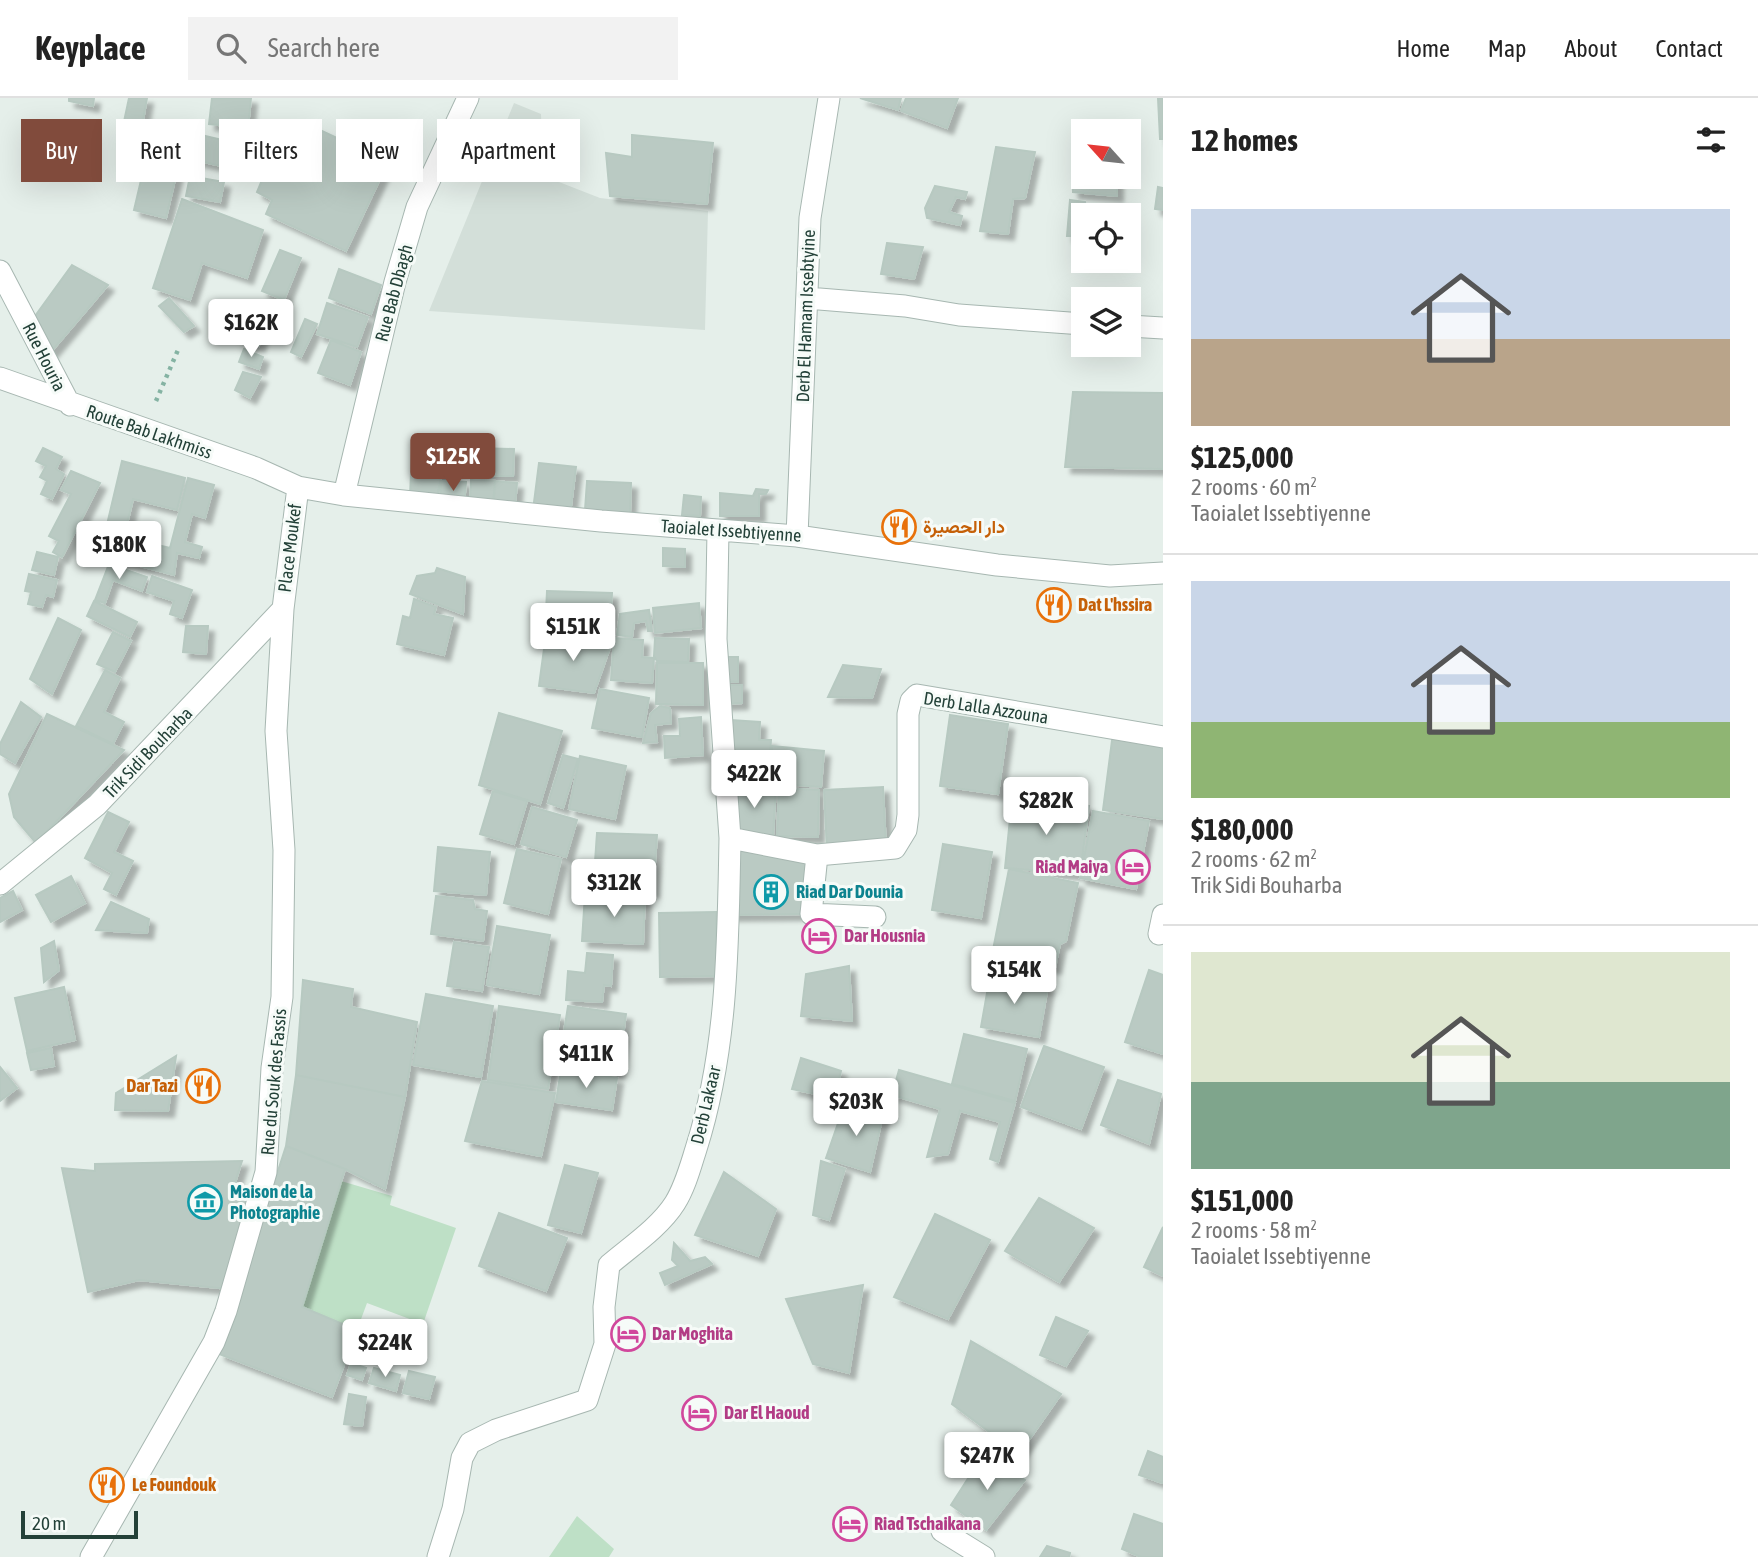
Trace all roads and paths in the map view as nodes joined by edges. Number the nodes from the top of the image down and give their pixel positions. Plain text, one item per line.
1 (468, 98) edge
2 (828, 98) edge
3 (0, 271) edge
4 (807, 299) junction
5 (1071, 323) edge
6 (1141, 327) edge
7 (1163, 328) edge
8 (178, 350) dead end
9 (0, 378) edge
10 (69, 405) junction
11 (143, 430) junction
12 (298, 487) junction
13 (344, 495) junction
14 (718, 531) junction
15 (797, 536) junction
16 (1163, 573) edge
17 (283, 608) junction
18 (1163, 737) edge
19 (730, 838) junction
20 (817, 855) junction
21 (0, 884) edge
22 (875, 917) dead end
23 (942, 1531) dead end
24 (91, 1557) edge
25 (438, 1557) edge
26 (984, 1557) edge

1 - 13 street, Rue Bab Dbagh
2 - 4 street, Derb El Hamam Issebtyine
3 - 10 street, Rue Houria
4 - 5 street
4 - 15 street, Derb El Hamam Issebtyine
6 - 7 street
8 - 11 path
9 - 10 street, Route Bab Lakhmiss
10 - 11 street, Route Bab Lakhmiss
11 - 12 street, Route Bab Lakhmiss
12 - 13 street, Taoialet Issebtiyenne
12 - 17 street, Place Moukef
13 - 14 street, Taoialet Issebtiyenne
14 - 15 street, Taoialet Issebtiyenne
14 - 19 street, Derb Lakaar
15 - 16 street, Taoialet Issebtiyenne
17 - 21 street, Trik Sidi Bouharba
17 - 24 street, Rue du Souk des Fassis
18 - 20 street, Derb Lalla Azzouna
19 - 20 street, Derb Lalla Azzouna
19 - 25 street, Derb Lakaar
20 - 22 street
23 - 26 street

